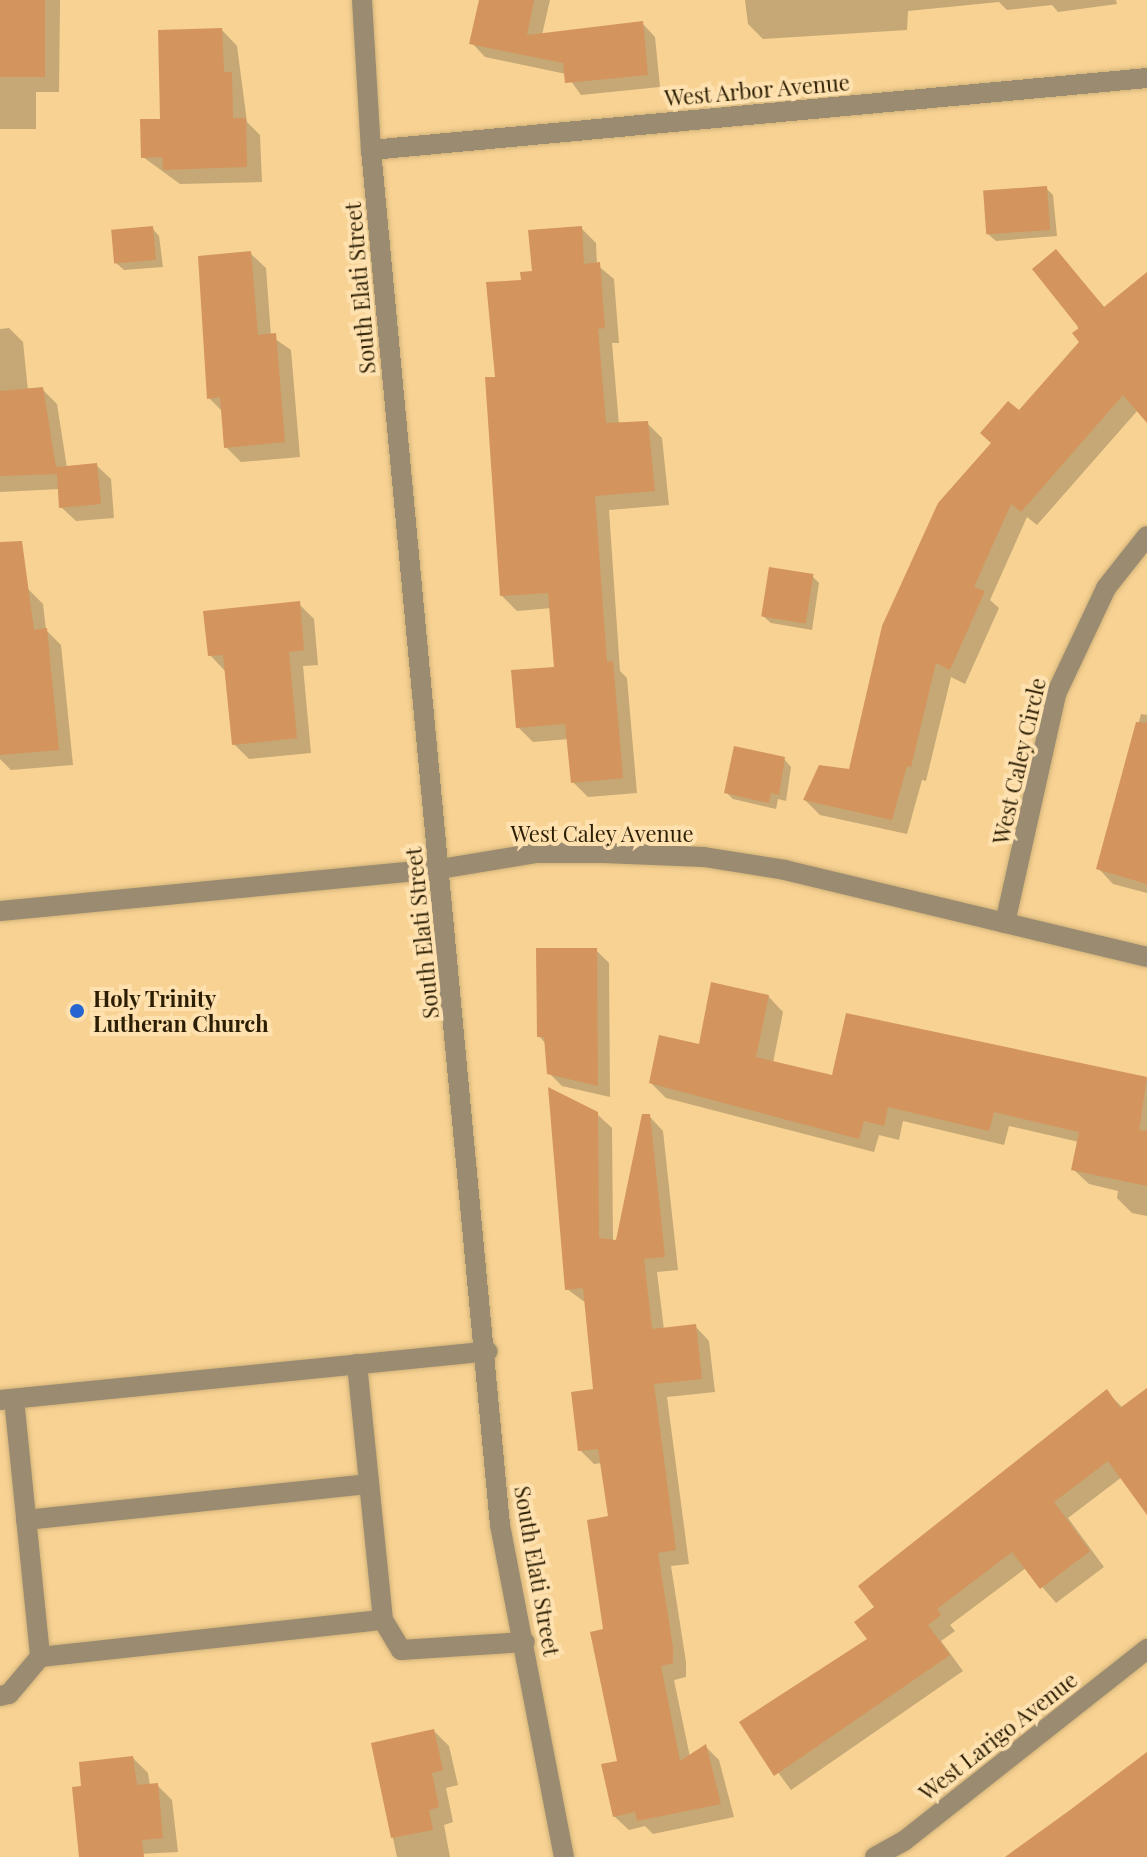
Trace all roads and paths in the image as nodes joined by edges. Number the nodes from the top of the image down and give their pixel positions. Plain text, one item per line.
1 (362, 0) edge
2 (1147, 78) edge
3 (371, 150) junction
4 (1147, 536) edge
5 (440, 869) junction
6 (0, 911) edge
7 (1005, 923) junction
8 (1147, 957) edge
9 (488, 1351) junction
10 (357, 1364) junction
11 (7, 1400) edge
12 (369, 1484) junction
13 (26, 1520) junction
14 (383, 1620) junction
15 (525, 1642) junction
16 (1147, 1649) edge
17 (40, 1657) junction
18 (0, 1696) edge
19 (564, 1857) edge
20 (875, 1857) edge

1 - 3 street, South Elati Street
2 - 3 street, West Arbor Avenue
3 - 5 street, South Elati Street
4 - 7 street, West Caley Circle
5 - 6 street, West Caley Avenue
5 - 7 street, West Caley Avenue
5 - 9 street, South Elati Street
7 - 8 street, West Caley Avenue
9 - 10 street
9 - 15 street, South Elati Street
10 - 11 street
10 - 12 street
11 - 13 street
12 - 13 street
12 - 14 street
13 - 17 street
14 - 15 street
14 - 17 street
15 - 19 street, South Elati Street
16 - 20 street, West Larigo Avenue
17 - 18 street

